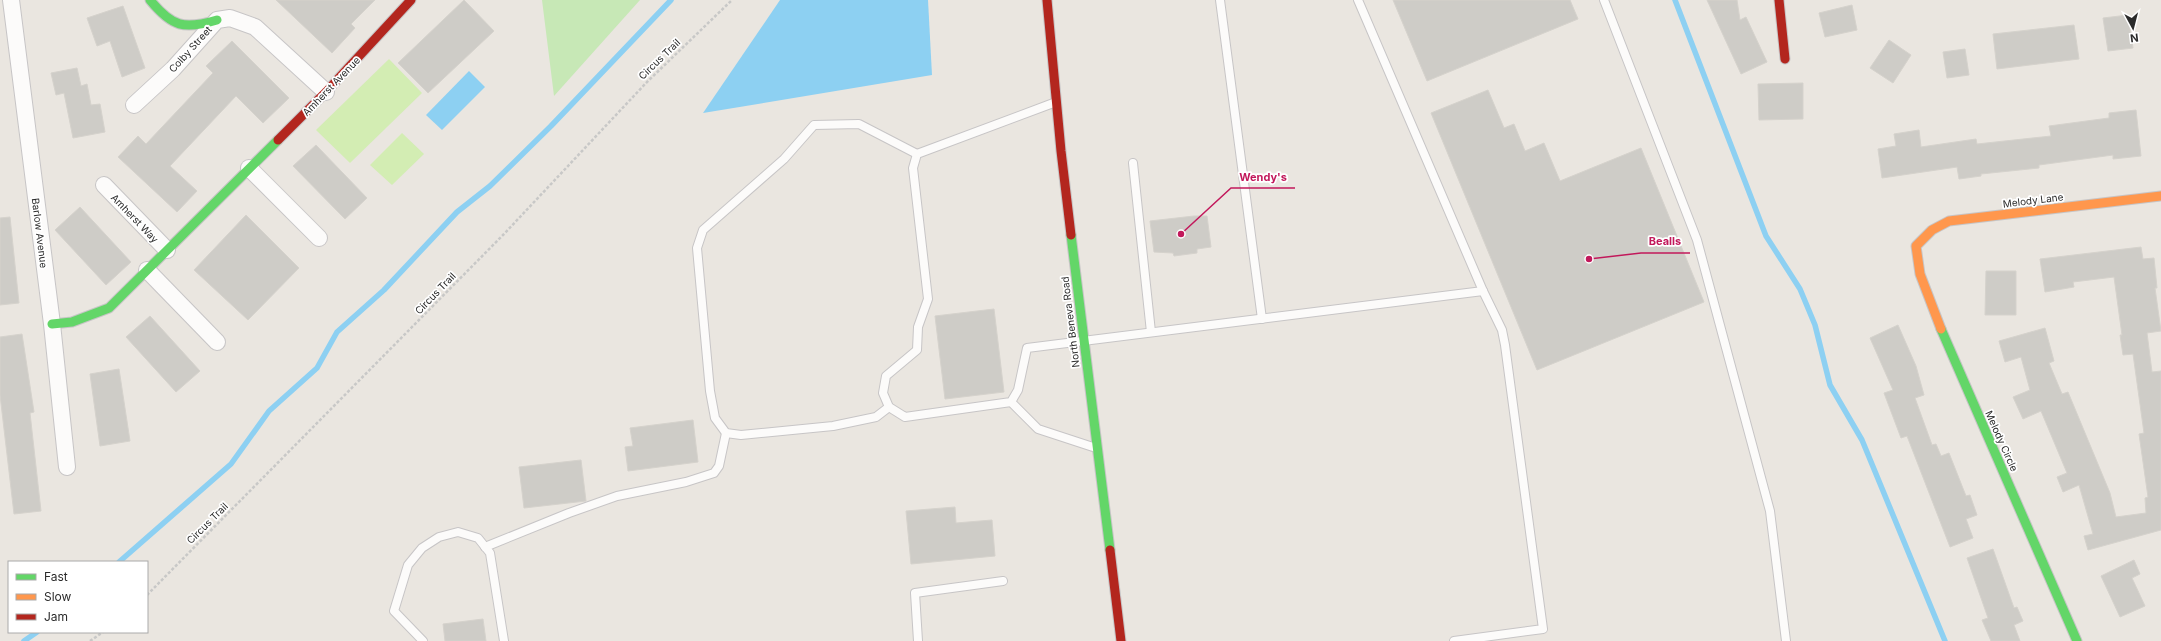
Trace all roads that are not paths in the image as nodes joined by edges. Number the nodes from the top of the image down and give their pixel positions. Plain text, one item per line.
1 (11, 0) edge
2 (150, 0) edge
3 (410, 0) edge
4 (1047, 0) edge
5 (1220, 0) edge
6 (1358, 0) edge
7 (1604, 0) edge
8 (1779, 0) edge
9 (217, 20) junction
10 (1785, 59) dead end
11 (326, 92) junction
12 (1057, 101) junction
13 (134, 105) dead end
14 (917, 154) junction
15 (1133, 163) dead end
16 (249, 168) junction
17 (104, 185) dead end
18 (2161, 196) edge
19 (319, 238) dead end
20 (1916, 246) joint
21 (167, 250) junction
22 (147, 270) junction
23 (1483, 291) junction
24 (1262, 319) junction
25 (52, 324) junction
26 (1150, 332) junction
27 (1083, 340) junction
28 (217, 342) dead end
29 (1011, 402) junction
30 (889, 408) junction
31 (726, 433) junction
32 (1097, 449) junction
33 (67, 467) dead end
34 (486, 547) junction
35 (1003, 582) dead end
36 (423, 641) edge
37 (504, 641) edge
38 (918, 641) edge
39 (1121, 641) edge
40 (1454, 641) edge
41 (1786, 641) edge
42 (2077, 641) edge

1 - 25 street, Barlow Avenue
2 - 9 street
3 - 11 street, Amherst Avenue
4 - 12 street, North Beneva Road
5 - 24 lane
6 - 23 lane
7 - 41 lane
8 - 10 street
9 - 11 street, Colby Street
9 - 13 street, Colby Street
11 - 16 street, Amherst Avenue
12 - 14 lane
12 - 27 street, North Beneva Road
14 - 30 lane
14 - 31 lane
15 - 26 lane
16 - 19 street
16 - 21 street, Amherst Avenue
17 - 21 street, Amherst Way
18 - 20 street, Melody Lane
20 - 42 street, Melody Circle
21 - 22 street, Amherst Avenue
22 - 25 street, Amherst Avenue
22 - 28 street
23 - 24 lane
23 - 40 lane
24 - 26 lane
25 - 33 street, Barlow Avenue
26 - 27 lane
27 - 29 lane
27 - 32 street, North Beneva Road
29 - 30 lane
29 - 32 lane
30 - 31 lane
31 - 34 lane
32 - 39 street, North Beneva Road
34 - 36 lane
34 - 37 lane
35 - 38 lane

